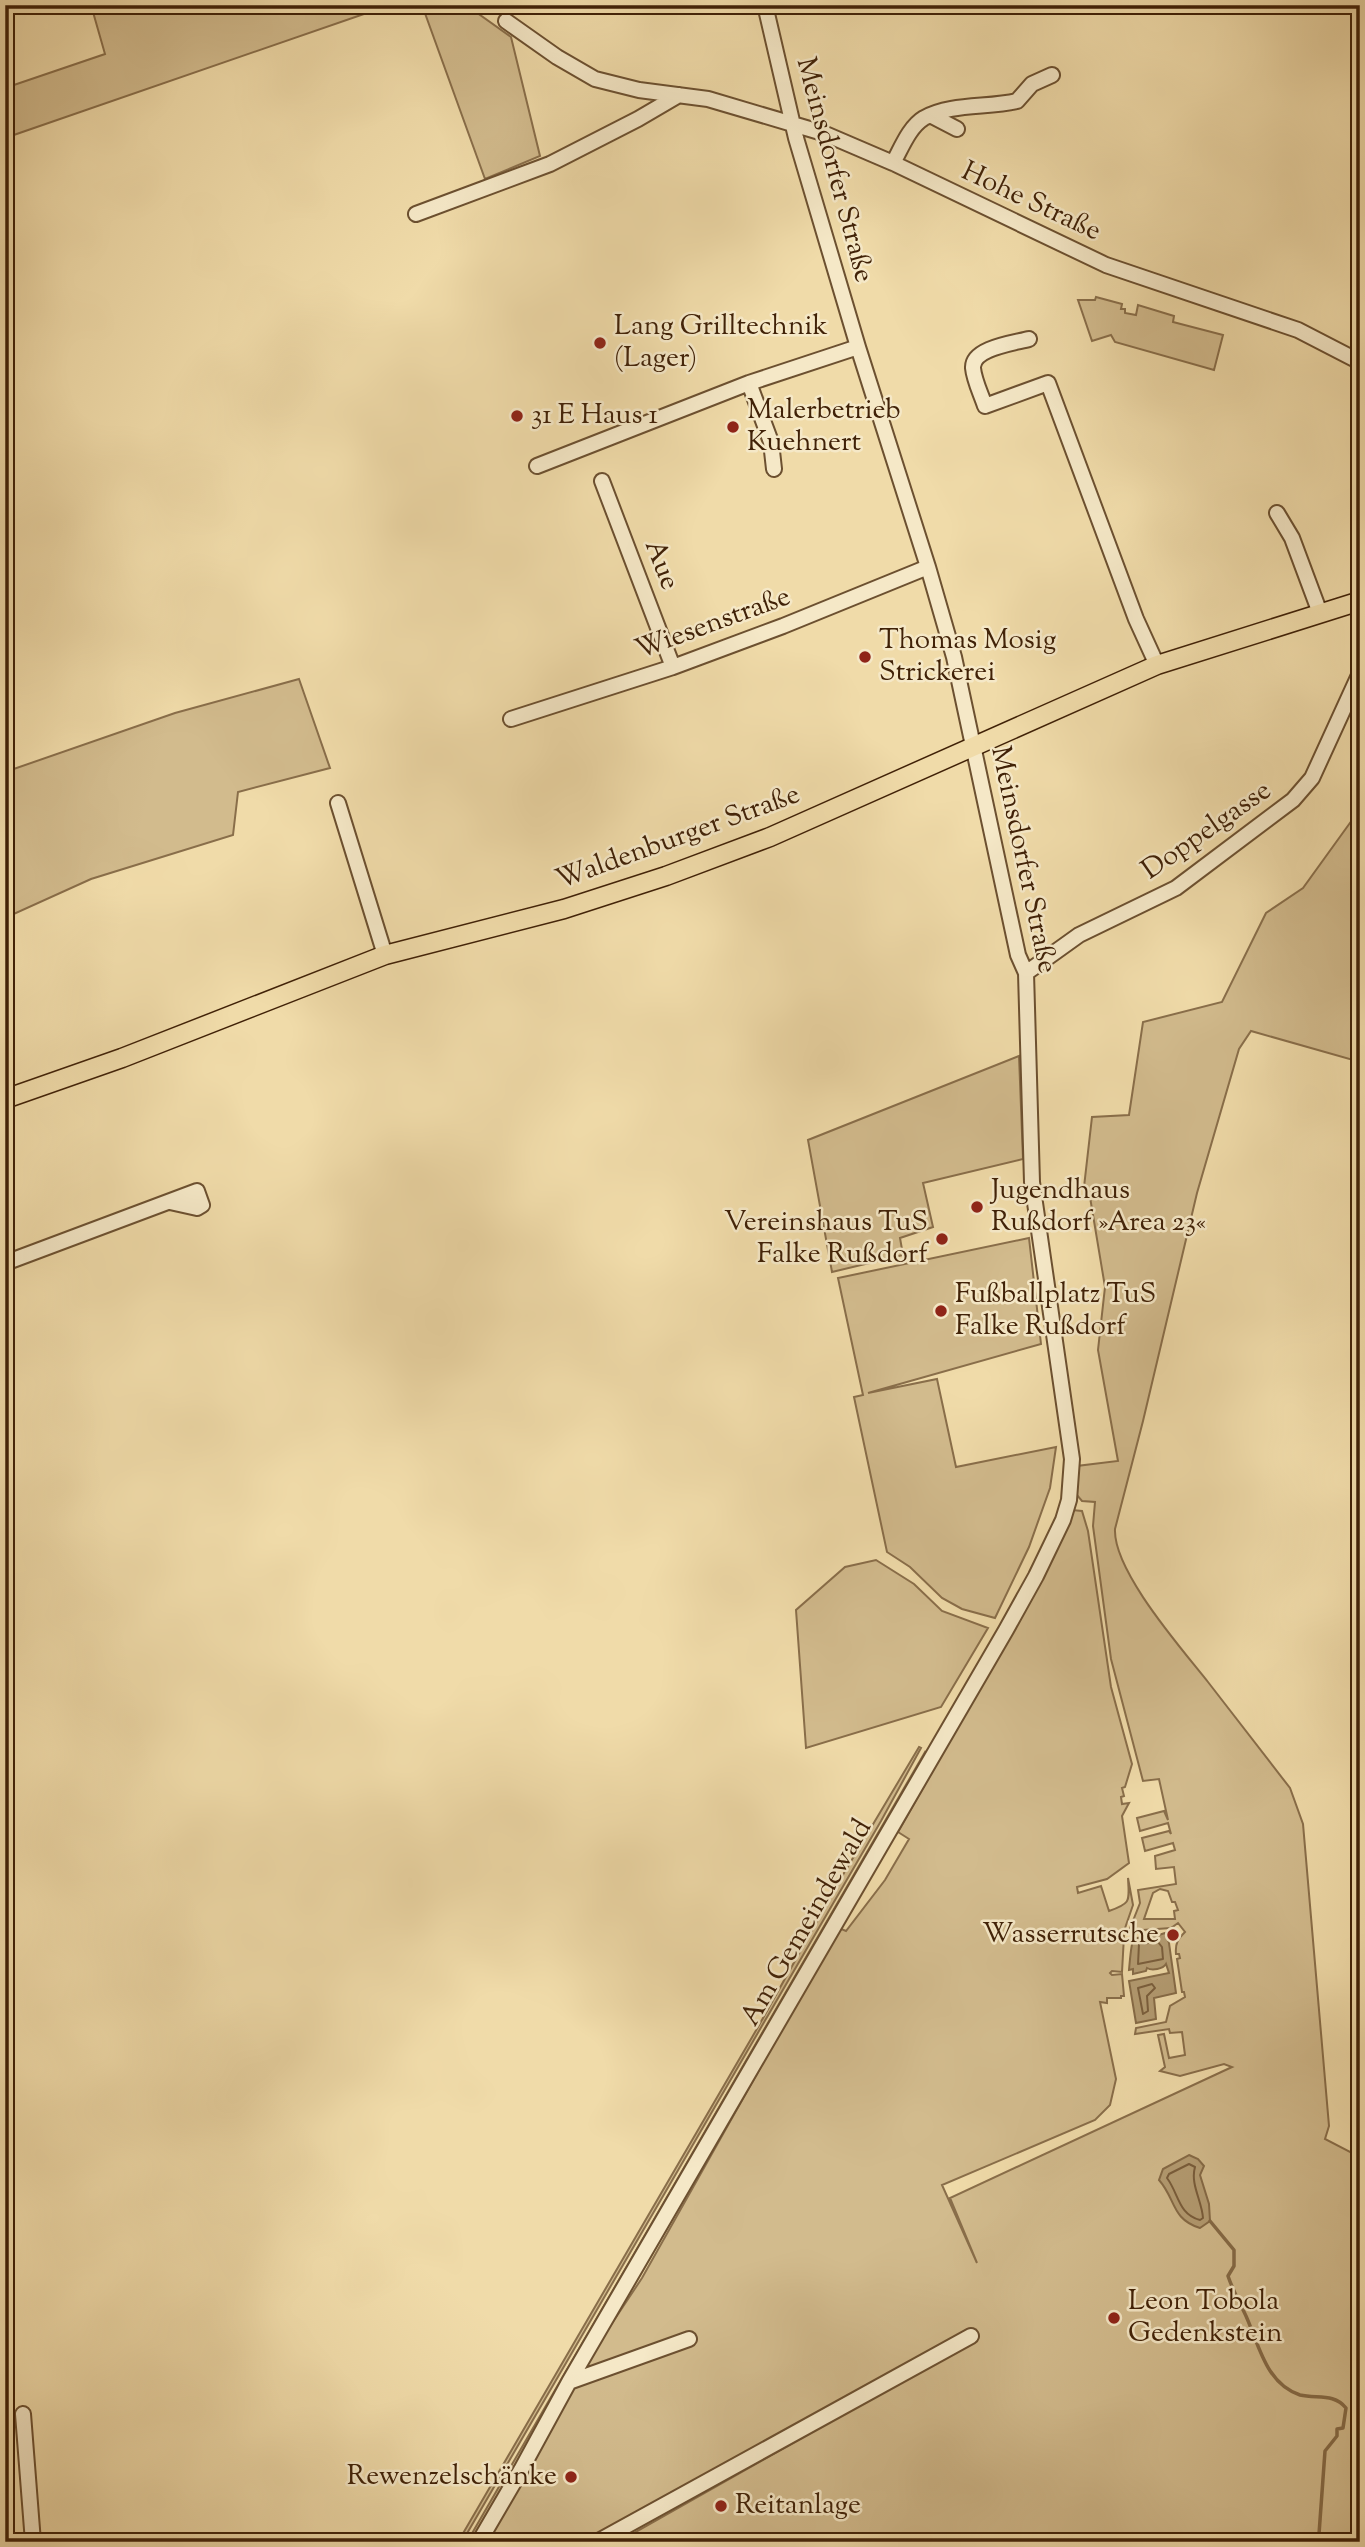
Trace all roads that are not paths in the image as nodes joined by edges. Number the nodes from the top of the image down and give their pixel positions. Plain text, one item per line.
1 (765, 5) edge
2 (506, 21) dead end
3 (1052, 75) dead end
4 (679, 95) junction
5 (932, 116) junction
6 (794, 124) junction
7 (957, 129) dead end
8 (892, 163) junction
9 (416, 214) dead end
10 (1029, 339) dead end
11 (858, 347) junction
12 (1360, 362) edge
13 (749, 383) junction
14 (537, 466) dead end
15 (774, 469) dead end
16 (603, 481) dead end
17 (1277, 513) dead end
18 (928, 567) junction
19 (1360, 601) edge
20 (1320, 613) junction
21 (1157, 665) junction
22 (673, 667) junction
23 (1360, 673) edge
24 (511, 719) dead end
25 (973, 748) junction
26 (338, 803) dead end
27 (384, 955) junction
28 (1026, 973) junction
29 (5, 1099) edge
30 (170, 1202) dead end
31 (5, 1263) edge
32 (1071, 1482) joint
33 (971, 2336) dead end
34 (689, 2339) dead end
35 (569, 2382) junction
36 (23, 2414) dead end
37 (33, 2542) edge
38 (479, 2542) edge
39 (597, 2542) edge

1 - 6 street, Meinsdorfer Straße
2 - 4 street, Hohe Straße
3 - 5 street
4 - 6 street, Hohe Straße
4 - 9 street
5 - 7 street
5 - 8 street
6 - 8 street, Hohe Straße
6 - 11 street, Meinsdorfer Straße
8 - 12 street, Hohe Straße
10 - 21 street
11 - 13 street
11 - 18 street, Meinsdorfer Straße
13 - 14 street
13 - 15 street
16 - 22 street, Aue
17 - 20 street
18 - 22 street, Wiesenstraße
18 - 25 street, Meinsdorfer Straße
19 - 20 main road, Waldenburger Straße
20 - 21 main road, Waldenburger Straße
21 - 25 main road, Waldenburger Straße
22 - 24 street, Wiesenstraße
23 - 28 street, Doppelgasse
25 - 27 main road, Waldenburger Straße
25 - 28 street, Meinsdorfer Straße
26 - 27 street
27 - 29 main road, Waldenburger Straße
28 - 32 street, Meinsdorfer Straße
30 - 31 street
32 - 35 street, Am Gemeindewald
33 - 39 street
34 - 35 street
35 - 38 street, Am Gemeindewald
36 - 37 street

